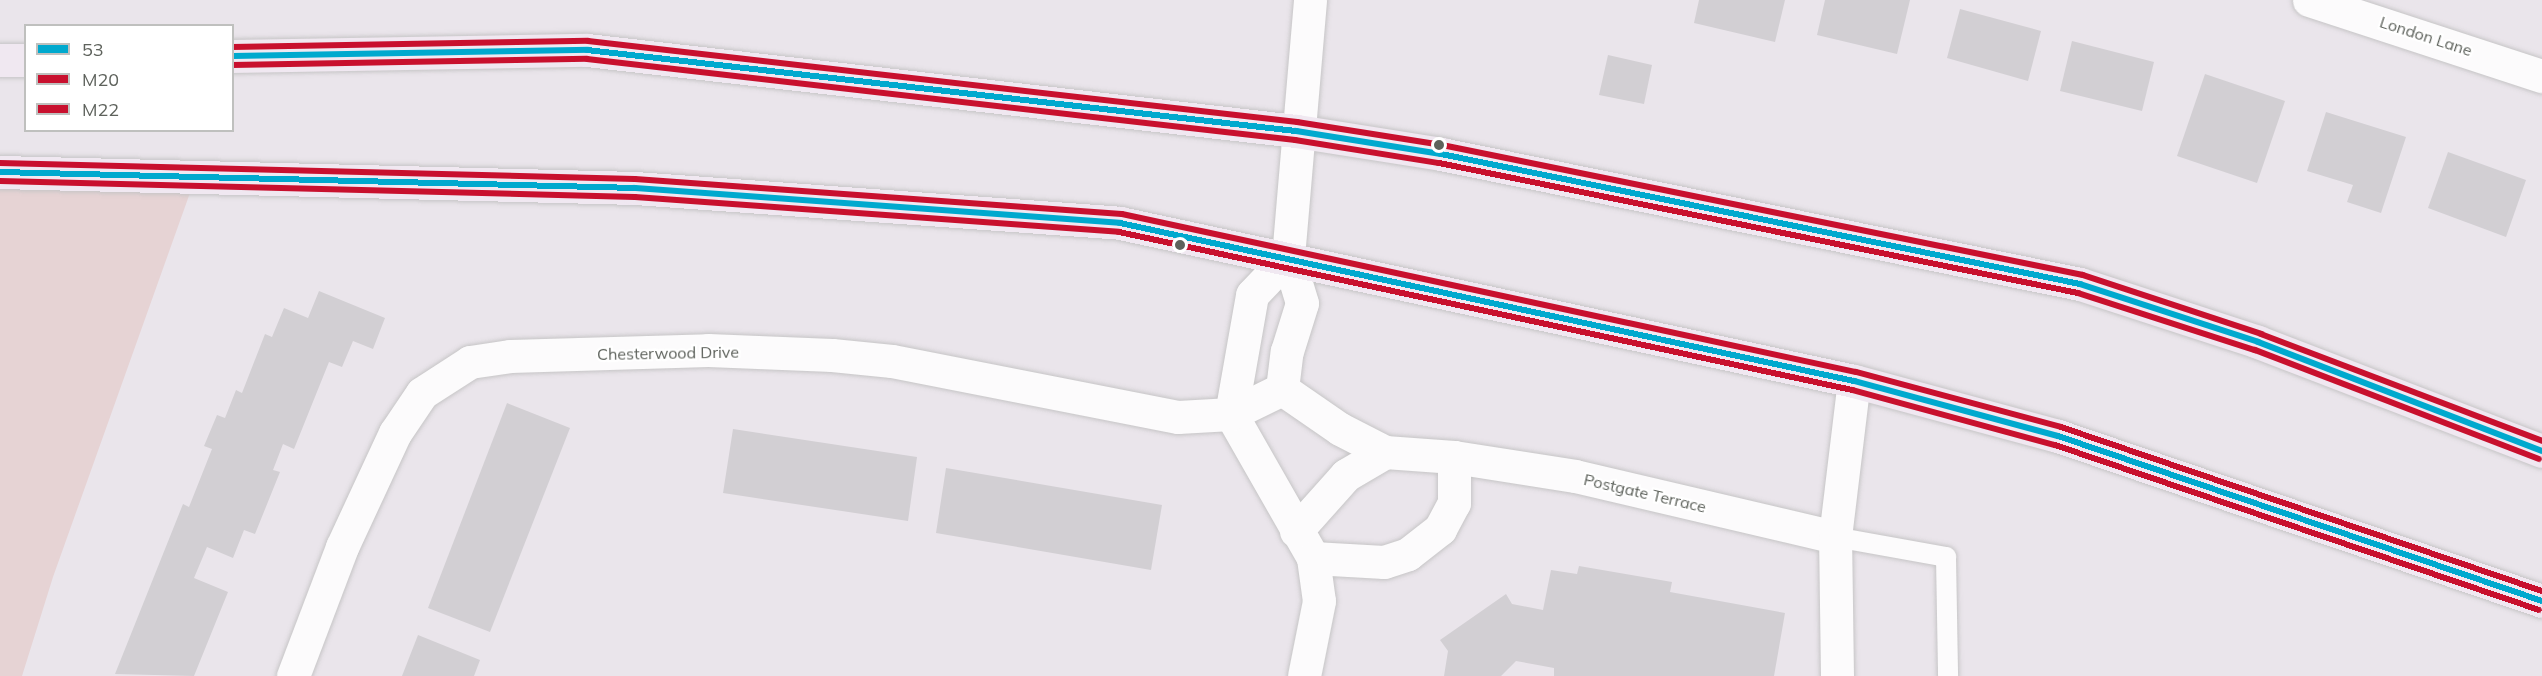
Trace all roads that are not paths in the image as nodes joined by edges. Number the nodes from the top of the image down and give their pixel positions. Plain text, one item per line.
1 (1310, 0) edge
2 (2309, 0) edge
3 (234, 56) edge
4 (0, 60) edge
5 (24, 60) edge
6 (2542, 75) edge
7 (1296, 131) junction
8 (0, 172) edge
9 (1288, 257) junction
10 (1854, 381) junction
11 (1282, 389) junction
12 (1230, 414) junction
13 (1385, 452) junction
14 (2542, 452) edge
15 (1454, 457) junction
16 (1835, 537) junction
17 (1304, 544) junction
18 (2542, 601) edge
19 (293, 676) edge
20 (1304, 676) edge
21 (1838, 676) edge
22 (1948, 676) edge

1 - 7 street
2 - 6 street, London Lane
3 - 7 main road
4 - 5 main road
7 - 9 street
7 - 14 main road
8 - 9 main road
9 - 10 main road
9 - 11 street
9 - 12 street
10 - 16 street
10 - 18 main road
11 - 12 street
11 - 13 street, Postgate Terrace
12 - 17 street
12 - 19 street, Chesterwood Drive
13 - 15 street, Postgate Terrace
13 - 17 street
15 - 16 street, Postgate Terrace
15 - 17 street
16 - 21 street
16 - 22 lane
17 - 20 street

